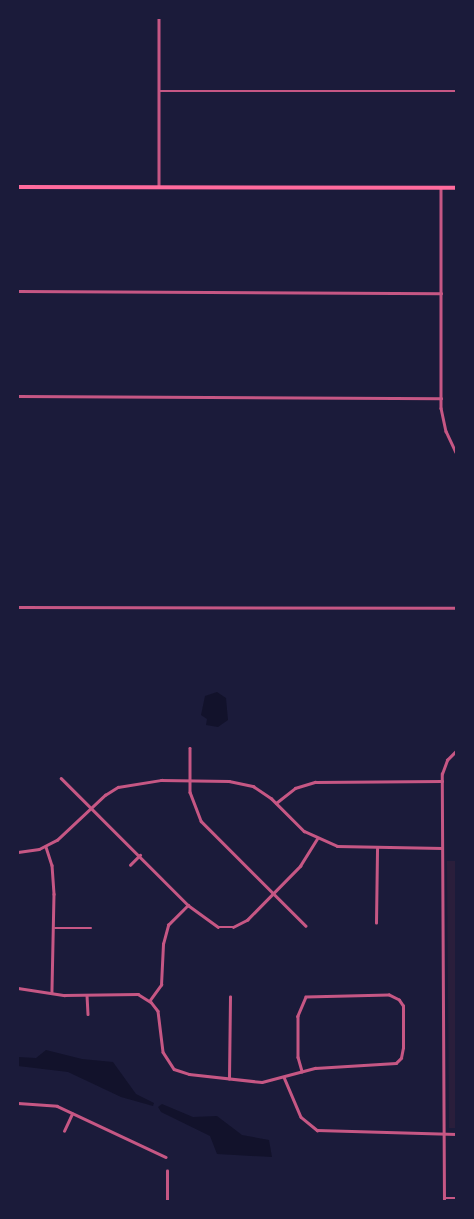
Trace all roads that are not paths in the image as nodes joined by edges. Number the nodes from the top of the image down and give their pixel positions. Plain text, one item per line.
1 (159, 18) edge
2 (159, 91) junction
3 (456, 91) edge
4 (18, 187) edge
5 (159, 187) junction
6 (441, 188) junction
7 (456, 188) edge
8 (18, 291) edge
9 (441, 293) junction
10 (18, 396) edge
11 (441, 398) junction
12 (456, 452) edge
13 (18, 606) edge
14 (456, 608) edge
15 (190, 748) dead end
16 (456, 751) edge
17 (61, 778) dead end
18 (190, 781) junction
19 (442, 782) junction
20 (276, 803) junction
21 (92, 807) junction
22 (317, 839) junction
23 (46, 847) junction
24 (376, 848) junction
25 (442, 848) junction
26 (18, 852) edge
27 (140, 855) junction
28 (130, 865) dead end
29 (273, 894) junction
30 (188, 905) junction
31 (376, 923) dead end
32 (306, 926) dead end
33 (55, 928) junction
34 (91, 928) dead end
35 (18, 988) edge
36 (52, 993) junction
37 (87, 995) junction
38 (230, 997) dead end
39 (150, 1001) junction
40 (88, 1014) dead end
41 (302, 1071) junction
42 (284, 1076) junction
43 (229, 1079) junction
44 (18, 1103) edge
45 (72, 1114) junction
46 (64, 1131) dead end
47 (443, 1134) junction
48 (456, 1134) edge
49 (166, 1158) dead end
50 (167, 1170) dead end
51 (456, 1198) edge
52 (444, 1200) edge
53 (167, 1202) edge

1 - 2 street
2 - 3 street
2 - 5 street
4 - 5 main road
5 - 6 main road
6 - 7 main road
6 - 9 street
8 - 9 street
9 - 11 street
10 - 11 street
11 - 12 street
13 - 14 street
15 - 18 street
16 - 19 street
17 - 21 street
18 - 20 street
18 - 21 street
18 - 29 street
19 - 20 street
19 - 25 street
20 - 22 street
21 - 23 street
21 - 27 street
22 - 24 street
22 - 29 street
23 - 26 street
23 - 33 street
24 - 25 street
24 - 31 street
25 - 47 street
27 - 28 street
27 - 30 street
29 - 30 street
29 - 32 street
30 - 39 street
33 - 34 street
33 - 36 street
35 - 36 street
36 - 37 street
37 - 39 street
37 - 40 street
38 - 43 street
39 - 43 street
41 - 41 street
41 - 42 street
42 - 43 street
42 - 47 street
44 - 45 street
45 - 46 street
45 - 49 street
47 - 48 street
47 - 52 street
50 - 53 street
51 - 52 street

